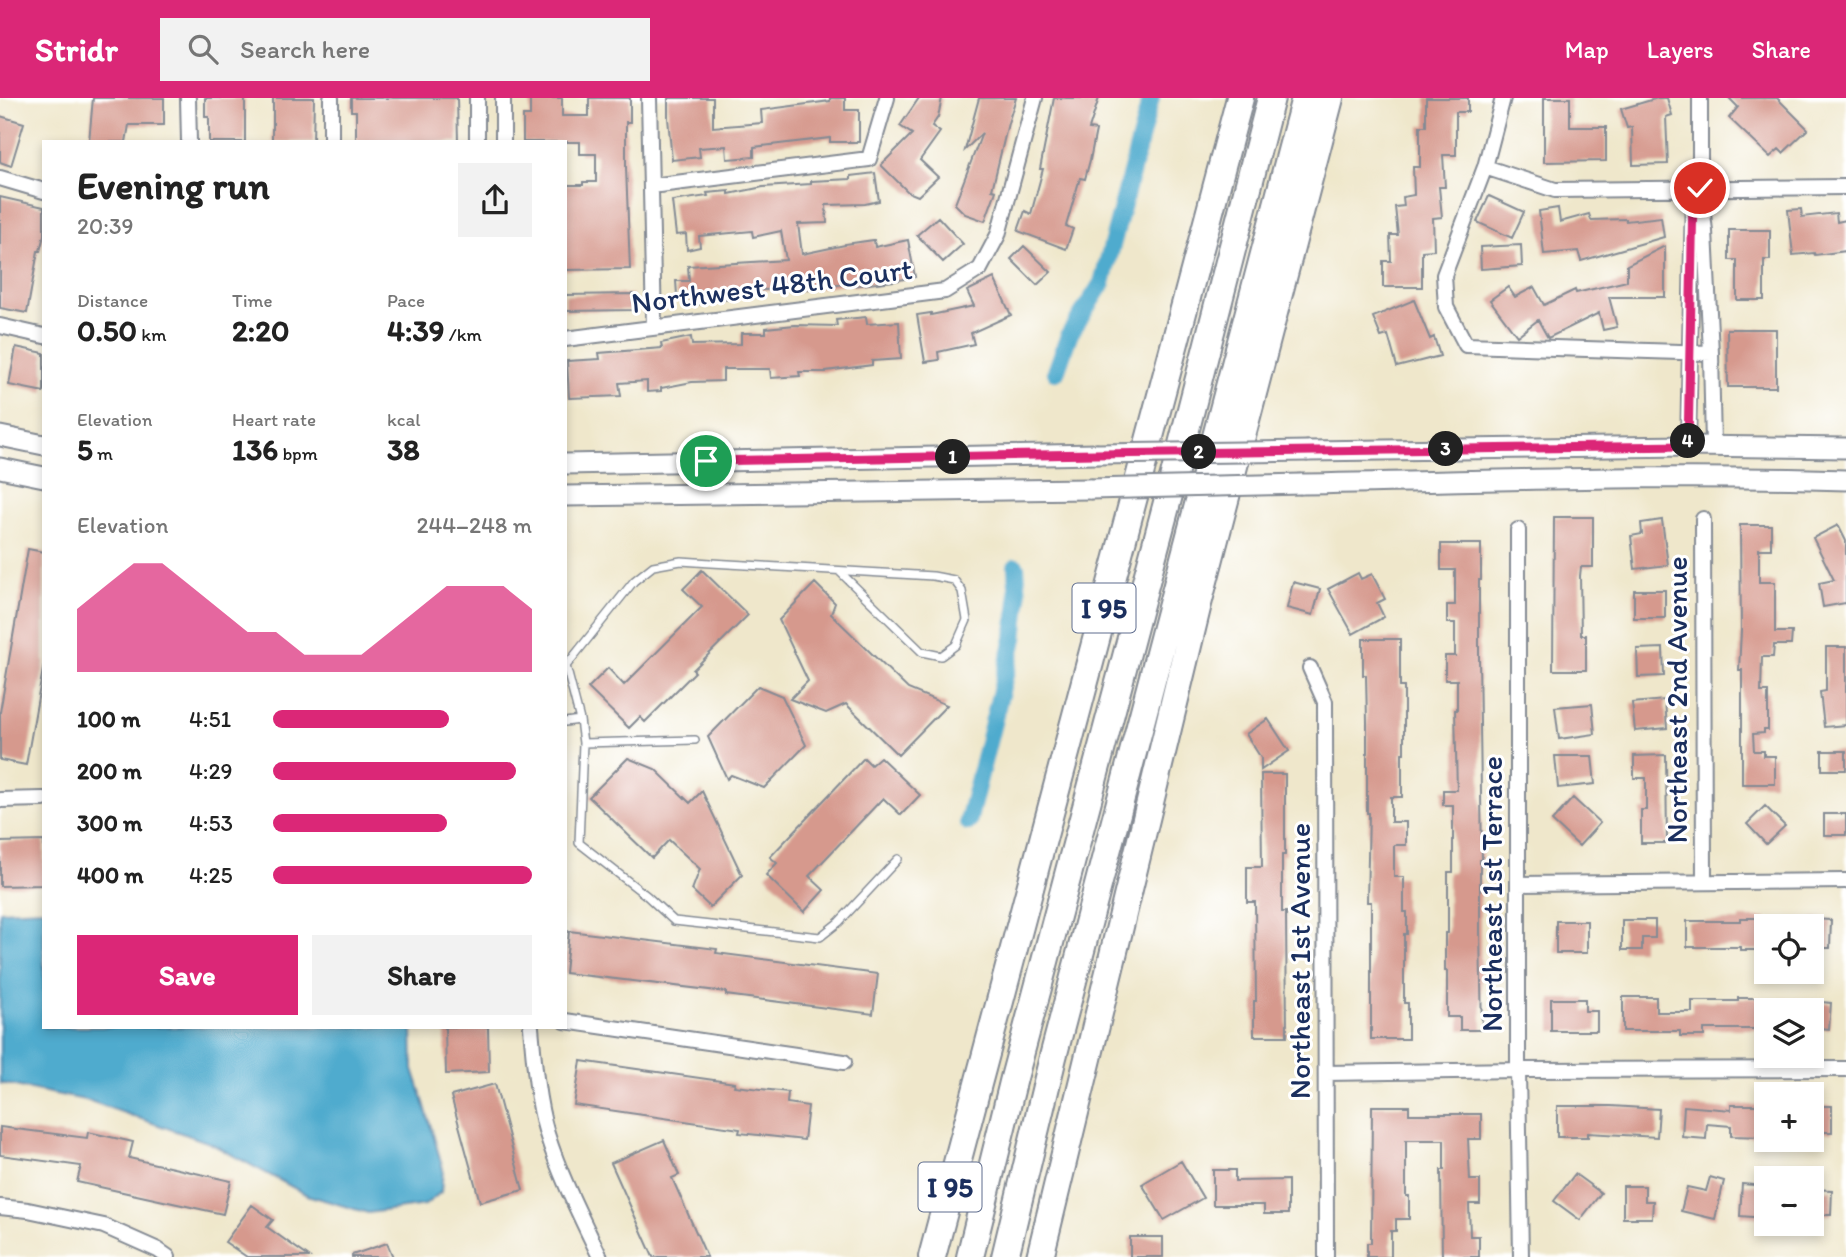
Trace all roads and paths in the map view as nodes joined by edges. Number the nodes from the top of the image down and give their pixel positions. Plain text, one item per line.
1 (188, 98) edge
2 (331, 98) edge
3 (477, 98) edge
4 (503, 98) edge
5 (649, 98) edge
6 (887, 98) edge
7 (1035, 98) edge
8 (1240, 98) edge
9 (1271, 98) edge
10 (1305, 98) edge
11 (1330, 98) edge
12 (1503, 98) edge
13 (1700, 98) edge
14 (188, 140) edge
15 (331, 140) edge
16 (477, 140) edge
17 (503, 140) edge
18 (1485, 167) junction
19 (0, 178) edge
20 (651, 186) junction
21 (1846, 187) edge
22 (1700, 188) junction
23 (42, 190) edge
24 (0, 326) edge
25 (654, 327) junction
26 (42, 336) edge
27 (567, 339) edge
28 (1690, 352) junction
29 (1711, 353) junction
30 (0, 436) edge
31 (42, 445) edge
32 (1688, 446) junction
33 (1713, 446) junction
34 (1846, 448) edge
35 (567, 464) edge
36 (0, 468) edge
37 (42, 477) edge
38 (1846, 480) edge
39 (567, 496) edge
40 (1703, 519) dead end
41 (1518, 530) dead end
42 (839, 571) junction
43 (567, 665) edge
44 (1310, 668) dead end
45 (567, 670) edge
46 (575, 700) junction
47 (567, 702) edge
48 (580, 720) junction
49 (567, 722) edge
50 (695, 740) dead end
51 (583, 743) junction
52 (42, 799) edge
53 (0, 800) edge
54 (898, 859) dead end
55 (1846, 881) edge
56 (1704, 882) junction
57 (1518, 884) junction
58 (567, 1021) edge
59 (531, 1029) edge
60 (844, 1062) dead end
61 (1846, 1069) edge
62 (1518, 1070) junction
63 (1326, 1073) junction
64 (968, 1117) junction
65 (0, 1207) edge
66 (168, 1257) edge
67 (600, 1257) edge
68 (932, 1257) edge
69 (953, 1257) edge
70 (970, 1257) edge
71 (1005, 1257) edge
72 (1040, 1257) edge
73 (1326, 1257) edge
74 (1521, 1257) edge

1 - 14 street
2 - 15 street
3 - 16 street
4 - 17 street
5 - 20 street
6 - 20 street
7 - 25 street, Northwest 48th Court
8 - 64 highway, I 95
9 - 70 highway
10 - 71 highway
11 - 72 highway
12 - 18 street
13 - 22 street
18 - 22 street
18 - 28 street
19 - 23 street
20 - 25 street
21 - 22 street
22 - 28 street
22 - 29 street
24 - 26 street
25 - 27 street, Northwest 48th Court
28 - 29 street
28 - 32 street
29 - 33 street
30 - 31 main road
32 - 33 main road
32 - 35 main road, bridge
33 - 34 main road
36 - 37 main road
38 - 39 main road, bridge
40 - 56 street, Northeast 2nd Avenue
41 - 57 street, Northeast 1st Terrace
42 - 42 lane
42 - 43 lane
44 - 63 street, Northeast 1st Avenue
45 - 46 lane
46 - 47 lane
46 - 48 lane
48 - 49 lane
48 - 51 lane
50 - 51 lane
51 - 54 lane
52 - 53 street
55 - 56 street
56 - 57 street
57 - 62 street, Northeast 1st Terrace
58 - 60 street
59 - 67 street
61 - 62 street
62 - 63 street
62 - 74 street, Northeast 1st Terrace
63 - 73 street, Northeast 1st Avenue
64 - 68 highway, I 95
64 - 69 highway
65 - 66 street

